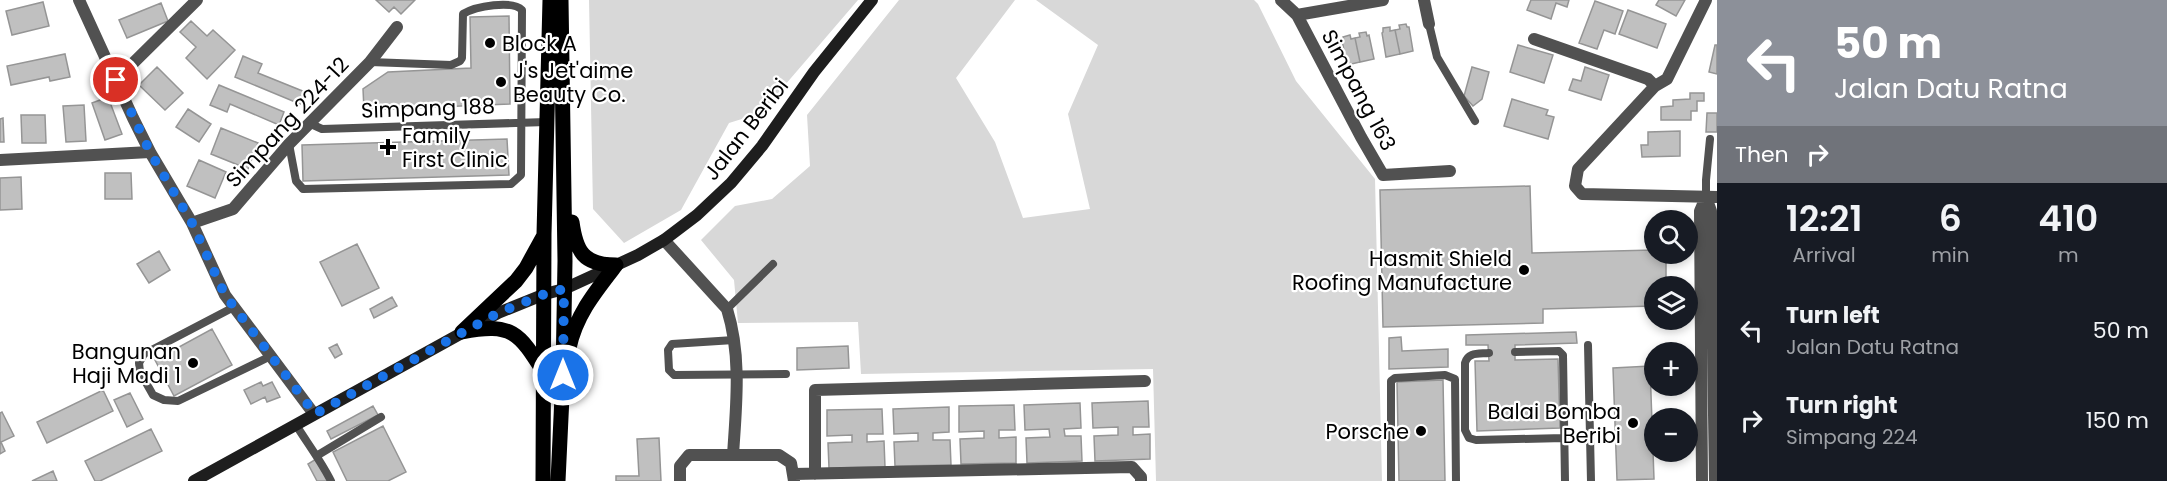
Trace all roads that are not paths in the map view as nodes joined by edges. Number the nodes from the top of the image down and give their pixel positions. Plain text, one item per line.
1 (79, 0) edge
2 (197, 0) edge
3 (550, 0) edge
4 (561, 0) edge
5 (872, 0) edge
6 (1281, 0) edge
7 (1383, 0) edge
8 (1424, 0) edge
9 (1706, 0) edge
10 (1297, 15) junction
11 (1429, 24) joint
12 (397, 27) dead end
13 (1534, 39) dead end
14 (370, 62) junction
15 (116, 80) junction
16 (1655, 86) junction
17 (1476, 121) dead end
18 (546, 122) junction
19 (522, 123) junction
20 (311, 124) junction
21 (1710, 139) dead end
22 (289, 144) junction
23 (150, 152) junction
24 (0, 160) edge
25 (563, 162) junction
26 (1450, 171) dead end
27 (1712, 197) edge
28 (1714, 217) edge
29 (192, 223) junction
30 (544, 234) junction
31 (664, 240) junction
32 (773, 264) dead end
33 (616, 265) junction
34 (564, 289) junction
35 (545, 294) junction
36 (234, 307) junction
37 (1715, 308) edge
38 (727, 309) junction
39 (462, 332) junction
40 (734, 340) junction
41 (1588, 345) dead end
42 (1515, 352) dead end
43 (1489, 353) dead end
44 (271, 356) junction
45 (545, 374) junction
46 (738, 374) junction
47 (786, 374) dead end
48 (563, 375) junction
49 (1145, 381) dead end
50 (315, 414) junction
51 (381, 417) dead end
52 (296, 425) junction
53 (1564, 438) junction
54 (318, 455) junction
55 (732, 455) junction
56 (815, 474) junction
57 (794, 478) edge
58 (194, 481) edge
59 (331, 481) edge
60 (543, 481) edge
61 (558, 481) edge
62 (680, 481) edge
63 (1141, 481) edge
64 (1391, 481) edge
65 (1456, 481) edge
66 (1565, 481) edge
67 (1591, 481) edge
68 (1702, 481) edge
69 (1715, 481) edge

1 - 15 street
2 - 15 street
3 - 18 main road
4 - 25 main road
5 - 31 main road, Jalan Beribi
6 - 10 street, Simpang 163
7 - 10 street
8 - 11 street
9 - 16 street
10 - 26 street, Simpang 163
11 - 17 lane
12 - 14 street, Simpang 224-12
13 - 16 street
14 - 19 lane
14 - 20 street, Simpang 224-12
15 - 23 street
16 - 27 street
18 - 19 lane, Simpang 188
18 - 30 main road
19 - 20 lane, Simpang 188
19 - 22 lane
20 - 22 street, Simpang 224-12
21 - 27 lane
22 - 29 street, Simpang 224-12
23 - 24 street
23 - 29 street
25 - 33 main road
25 - 34 main road
27 - 28 street
27 - 68 street
28 - 37 street
29 - 36 street
30 - 35 main road
30 - 39 main road
31 - 33 main road, Jalan Beribi
31 - 38 street
32 - 38 lane
33 - 34 main road, Jalan Beribi
33 - 48 main road
34 - 35 main road, Jalan Beribi
34 - 48 main road
35 - 39 main road, Jalan Beribi
35 - 45 main road
36 - 44 street
36 - 44 lane
37 - 69 street
38 - 40 street
39 - 45 main road
39 - 50 main road, Jalan Beribi
40 - 46 street
40 - 46 lane
41 - 67 lane
42 - 53 lane
43 - 53 lane
44 - 50 street
45 - 60 main road
46 - 47 lane
46 - 55 street
48 - 61 main road
49 - 56 street
50 - 52 main road, Jalan Beribi
51 - 54 lane
52 - 54 lane
52 - 58 main road, Jalan Beribi
53 - 66 lane
54 - 59 lane
55 - 57 street
55 - 62 street
56 - 57 street
56 - 63 street
64 - 65 lane

